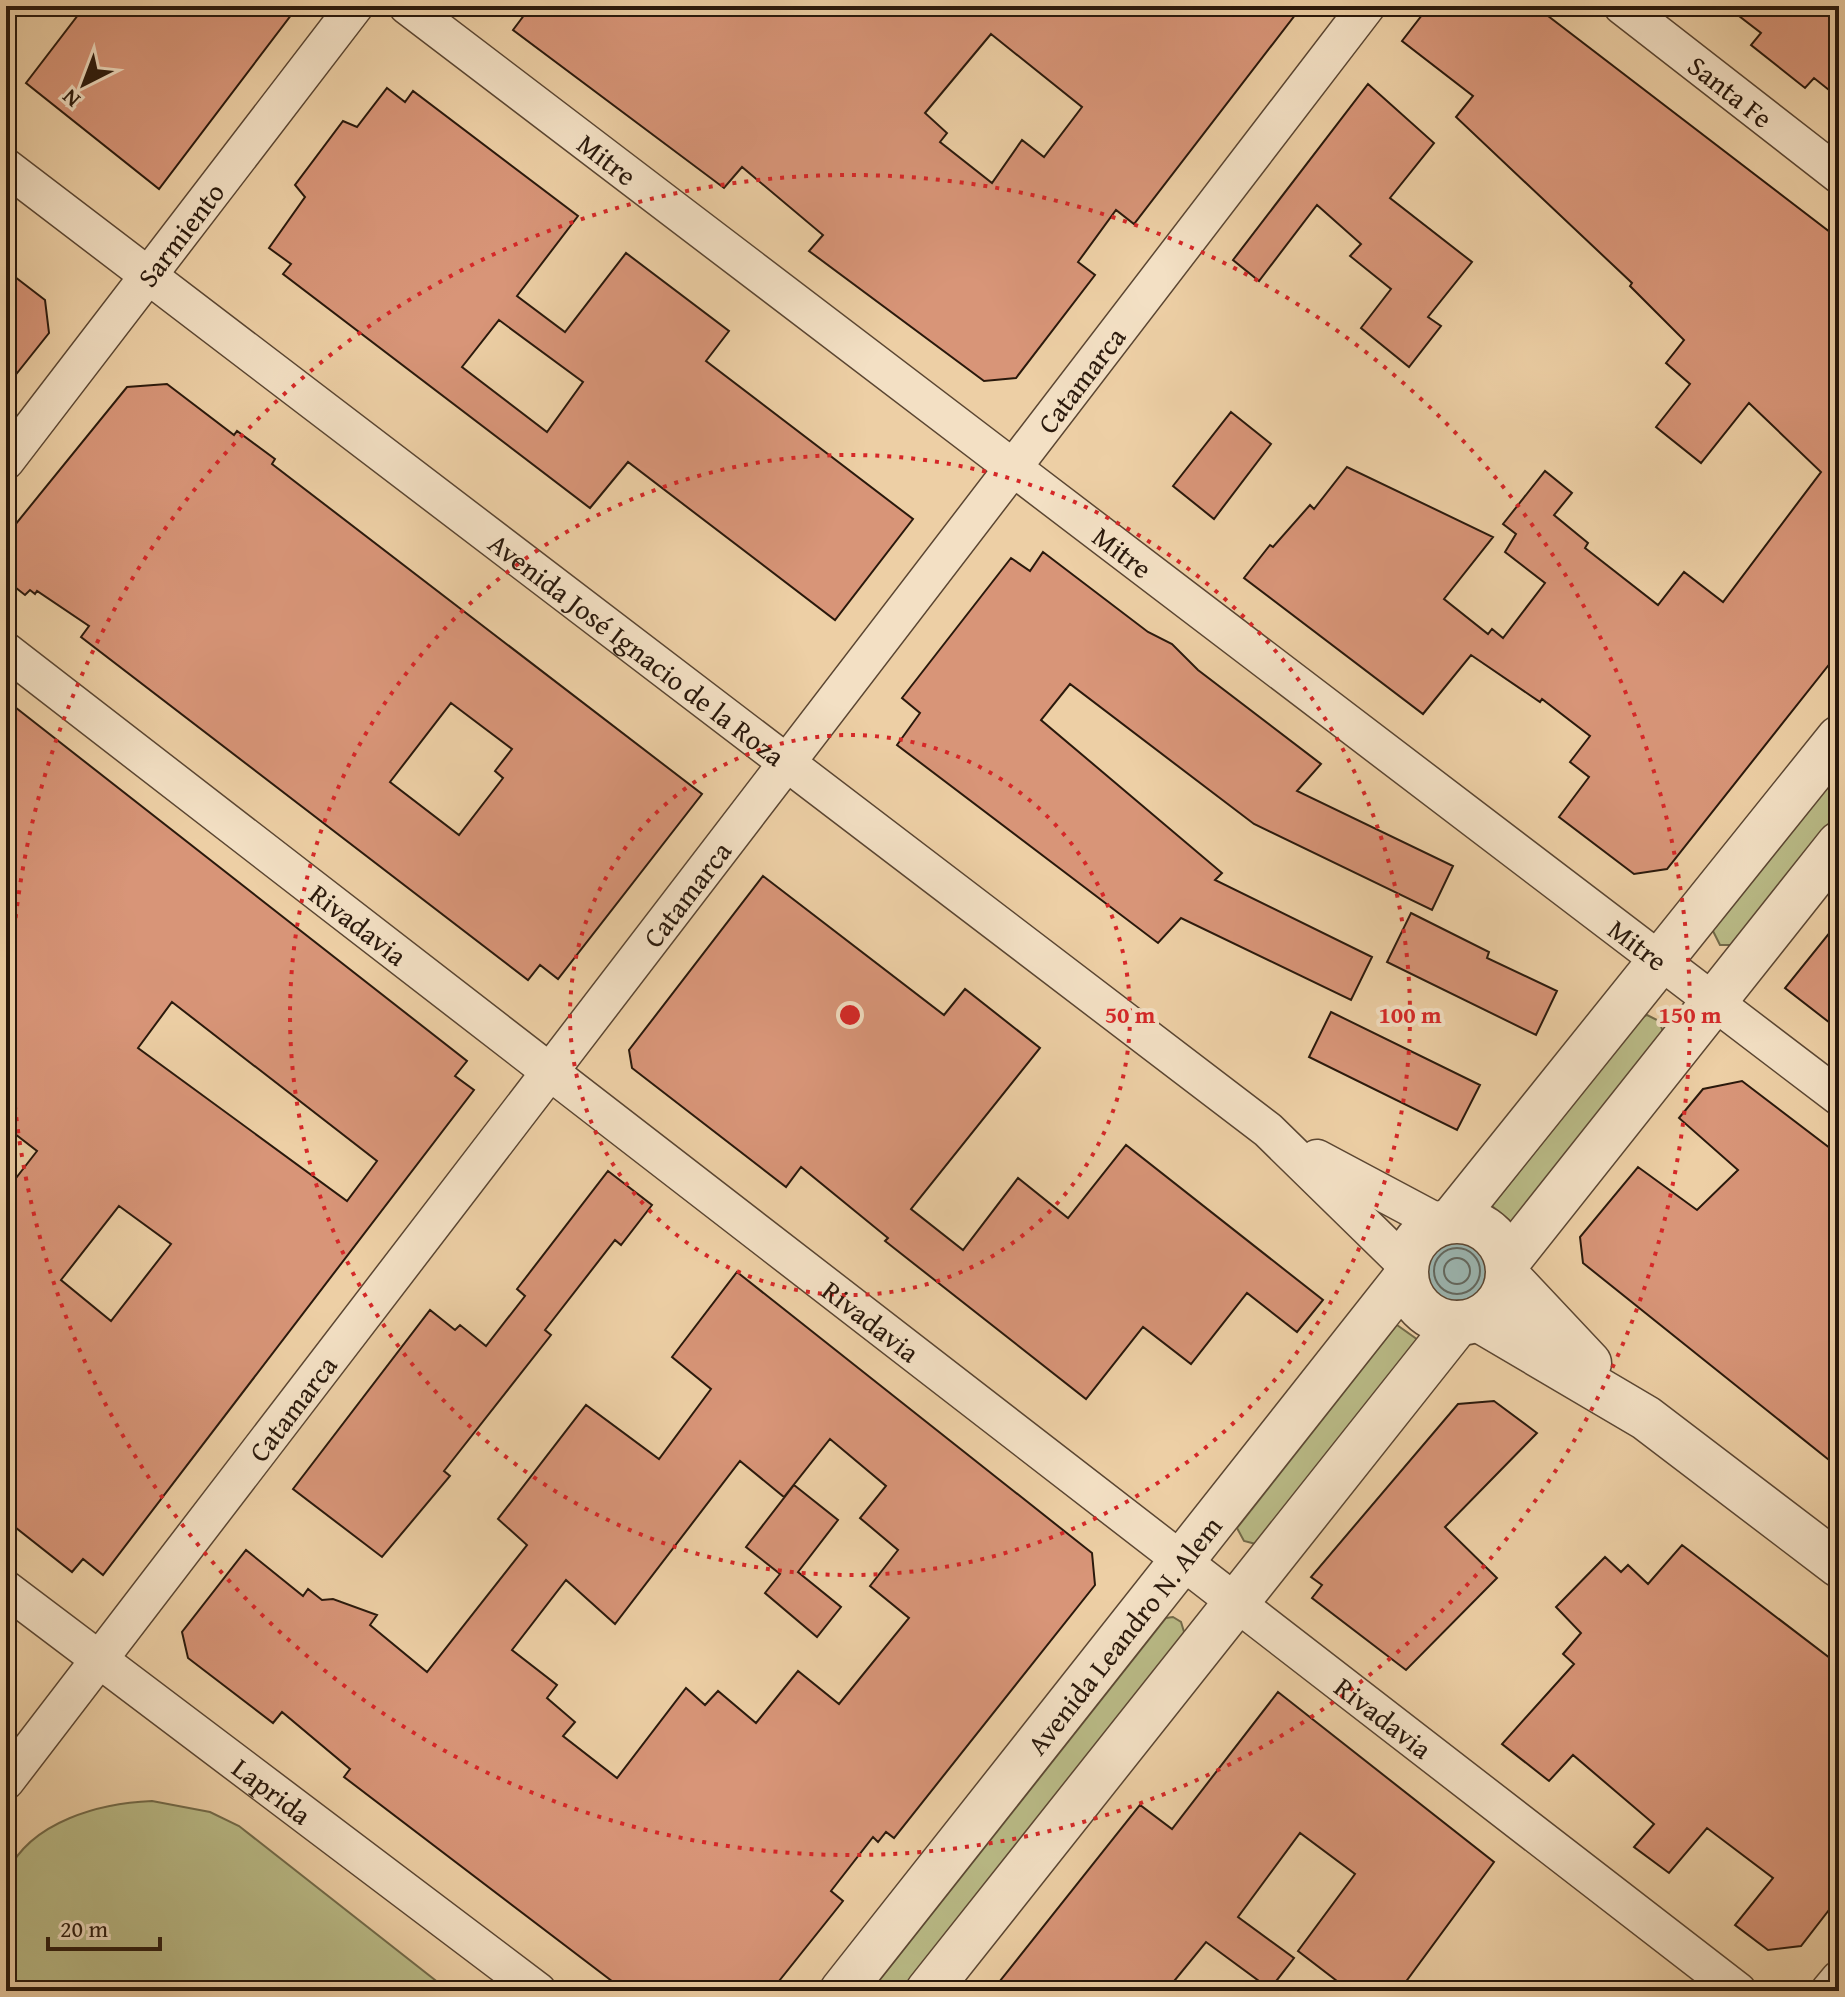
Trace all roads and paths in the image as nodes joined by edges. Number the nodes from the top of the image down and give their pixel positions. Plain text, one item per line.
1 (355, 6) edge
2 (407, 6) edge
3 (1367, 6) edge
4 (1622, 6) edge
5 (6, 167) edge
6 (1839, 175) edge
7 (149, 275) junction
8 (6, 461) edge
9 (1011, 470) junction
10 (6, 651) edge
11 (1839, 738) edge
12 (786, 762) junction
13 (1839, 844) edge
14 (1660, 961) junction
15 (1714, 1002) junction
16 (548, 1073) junction
17 (1839, 1097) edge
18 (1268, 1130) junction
19 (1446, 1222) junction
20 (1508, 1269) junction
21 (1406, 1271) junction
22 (1468, 1321) junction
23 (1646, 1418) junction
24 (1182, 1562) junction
25 (1839, 1565) edge
26 (6, 1589) edge
27 (1236, 1603) junction
28 (99, 1660) junction
29 (6, 1781) edge
30 (1839, 1979) edge
31 (538, 1991) edge
32 (842, 1991) edge
33 (928, 1991) edge
34 (1738, 1991) edge
35 (1829, 1991) edge

1 - 7 street, Sarmiento
2 - 9 street, Mitre
3 - 9 street, Catamarca
4 - 6 street, Santa Fe
5 - 7 street, Avenida José Ignacio de la Roza
7 - 8 street, Sarmiento
7 - 12 street, Avenida José Ignacio de la Roza
9 - 12 street, Catamarca
9 - 14 street, Mitre
10 - 16 street, Rivadavia
11 - 14 street
12 - 16 street, Catamarca
12 - 18 street, Avenida José Ignacio de la Roza
13 - 15 street
14 - 15 street, Mitre
14 - 19 street
15 - 17 street, Mitre
15 - 20 street
16 - 24 street, Rivadavia
16 - 28 street, Catamarca
18 - 19 street, Avenida José Ignacio de la Roza
18 - 21 street, Avenida José Ignacio de la Roza
19 - 20 street
19 - 21 street
20 - 22 street
20 - 23 street
21 - 22 street
21 - 24 street, Avenida Leandro N. Alem
22 - 23 street
22 - 27 street
23 - 25 street
24 - 27 street, Rivadavia
24 - 32 street, Avenida Leandro N. Alem
26 - 28 street, Laprida
27 - 33 street
27 - 34 street, Rivadavia
28 - 29 street, Catamarca
28 - 31 street, Laprida
30 - 35 street

